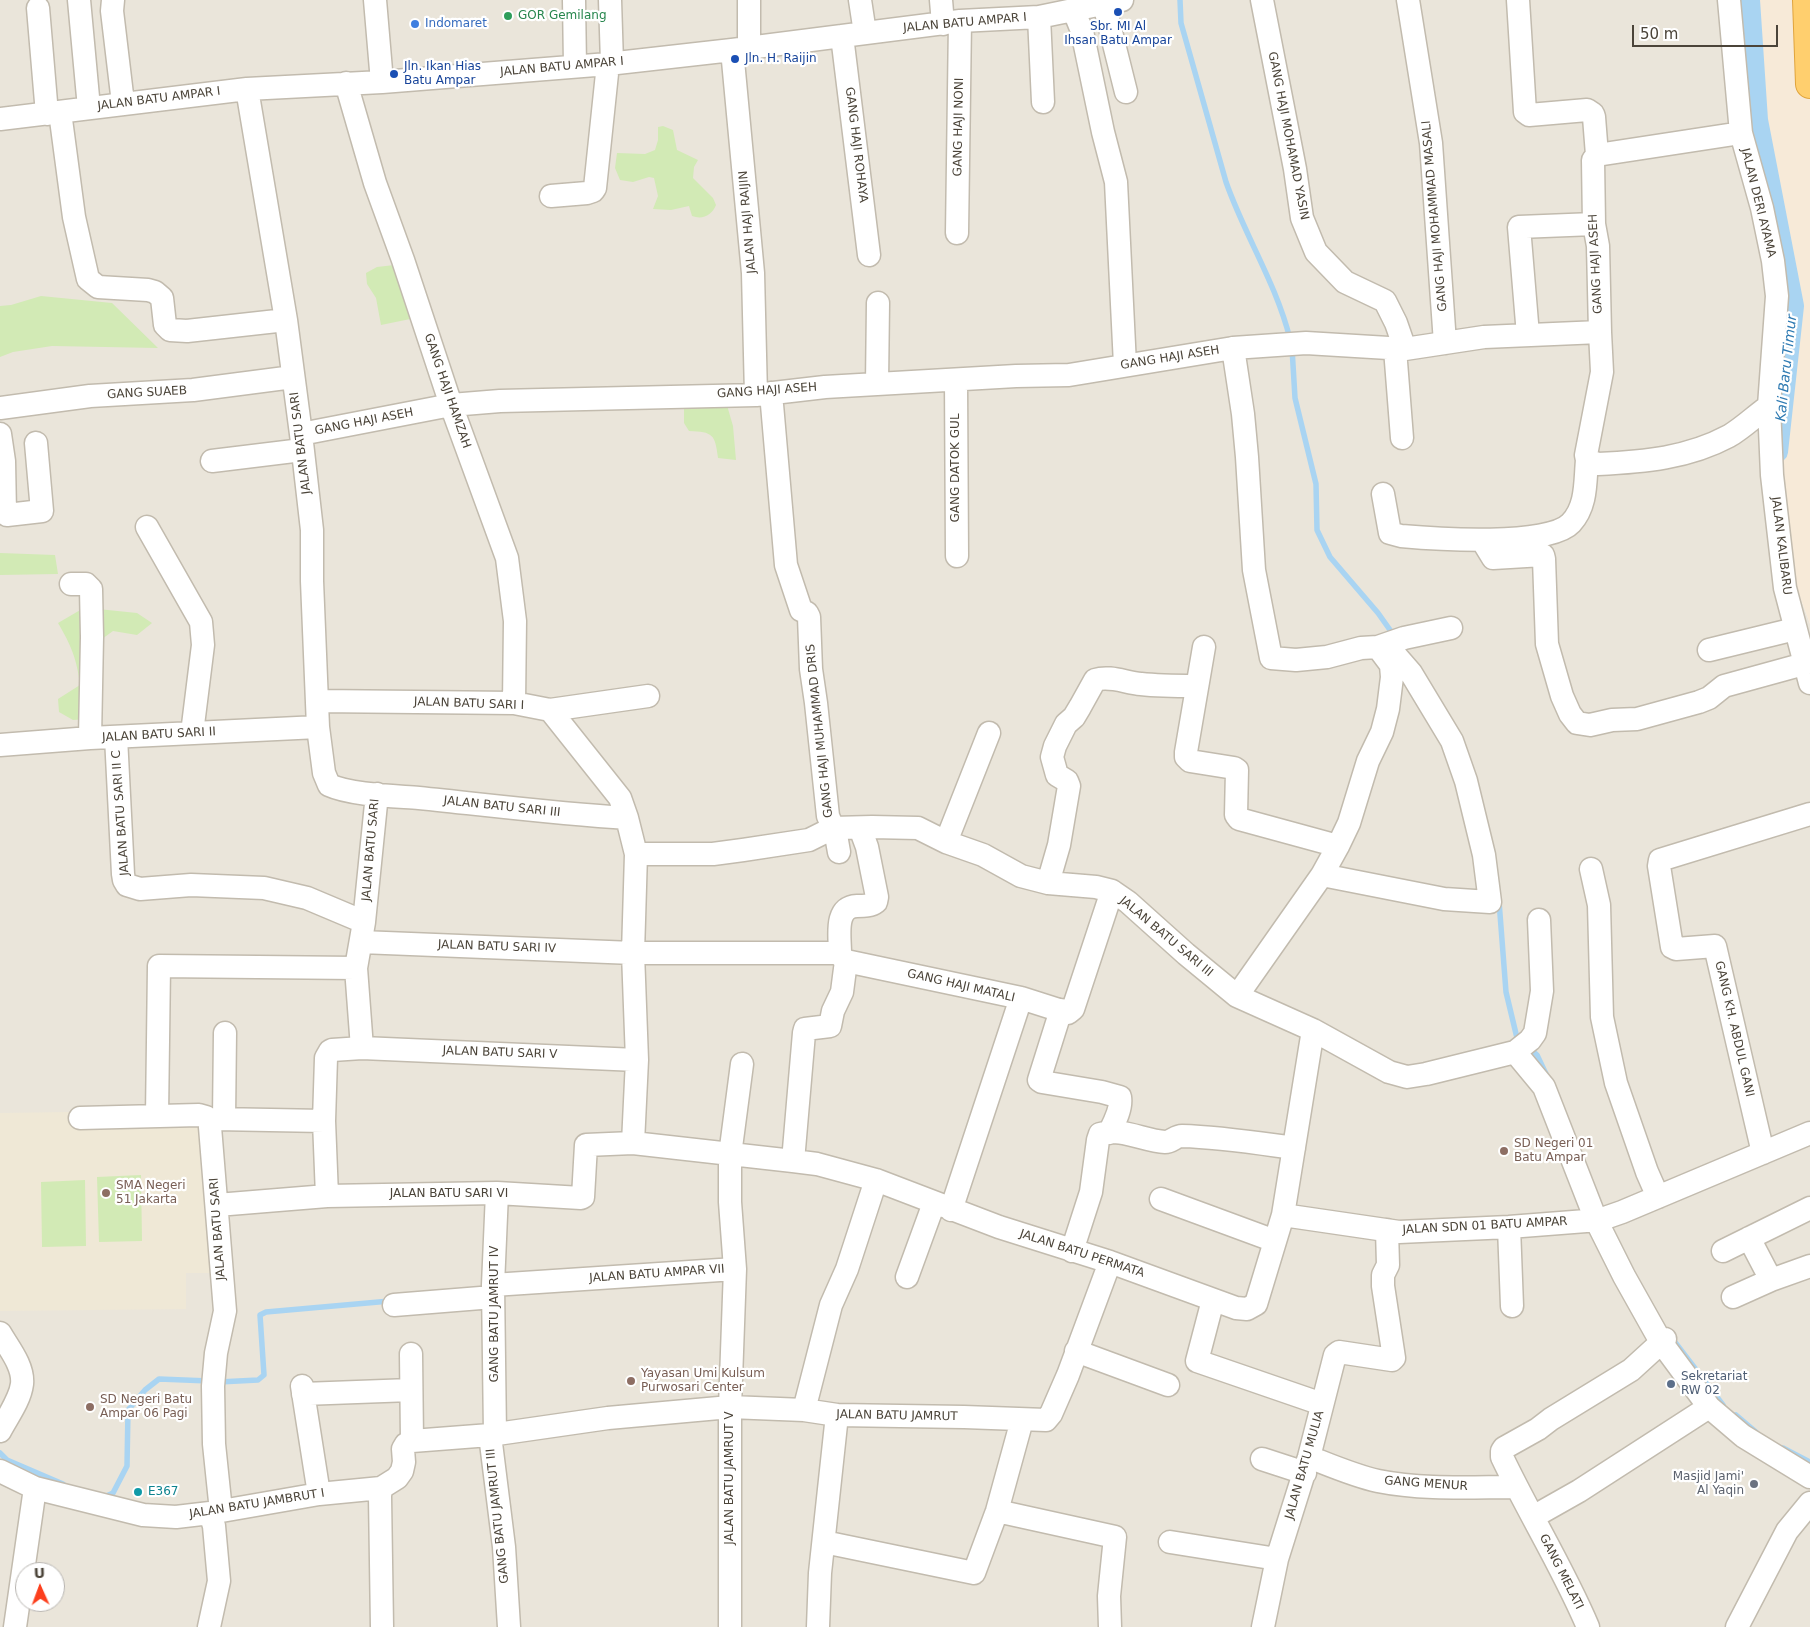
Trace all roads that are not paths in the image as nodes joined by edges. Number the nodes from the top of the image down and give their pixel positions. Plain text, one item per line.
1 (79, 0) edge
2 (113, 0) edge
3 (375, 0) edge
4 (574, 0) edge
5 (610, 0) edge
6 (749, 0) edge
7 (860, 0) edge
8 (941, 0) edge
9 (1262, 0) edge
10 (1408, 0) edge
11 (1518, 0) edge
12 (1729, 0) edge
13 (1807, 0) edge
14 (1113, 2) edge
15 (38, 8) dead end
16 (1074, 11) junction
17 (1040, 17) junction
18 (952, 22) junction
19 (865, 33) junction
20 (842, 36) junction
21 (741, 49) junction
22 (610, 63) junction
23 (575, 66) junction
24 (382, 82) junction
25 (346, 84) junction
26 (1810, 84) edge
27 (248, 89) junction
28 (1126, 92) dead end
29 (1043, 102) dead end
30 (123, 104) junction
31 (89, 108) junction
32 (54, 113) junction
33 (0, 118) edge
34 (1741, 133) junction
35 (1597, 155) junction
36 (551, 196) dead end
37 (1594, 224) junction
38 (957, 233) dead end
39 (870, 255) dead end
40 (878, 303) dead end
41 (286, 320) junction
42 (1600, 332) junction
43 (1528, 335) junction
44 (1444, 343) junction
45 (1233, 348) junction
46 (1400, 349) junction
47 (1125, 366) junction
48 (293, 377) junction
49 (956, 380) junction
50 (877, 384) junction
51 (763, 394) junction
52 (451, 406) junction
53 (1769, 406) junction
54 (0, 408) edge
55 (0, 434) edge
56 (1402, 438) dead end
57 (36, 442) dead end
58 (302, 442) junction
59 (1587, 460) junction
60 (212, 461) dead end
61 (1383, 494) dead end
62 (147, 527) dead end
63 (1482, 540) junction
64 (957, 556) dead end
65 (71, 584) dead end
66 (1451, 628) dead end
67 (1795, 629) junction
68 (1381, 646) junction
69 (1204, 647) dead end
70 (1709, 650) dead end
71 (1807, 673) edge
72 (1196, 686) junction
73 (648, 696) dead end
74 (318, 701) junction
75 (514, 703) junction
76 (550, 710) junction
77 (318, 727) junction
78 (192, 733) junction
79 (989, 733) dead end
80 (116, 737) junction
81 (90, 738) junction
82 (0, 745) edge
83 (377, 794) junction
84 (1810, 814) edge
85 (627, 818) junction
86 (863, 836) junction
87 (836, 838) junction
88 (946, 842) junction
89 (1338, 846) junction
90 (636, 854) junction
91 (1591, 870) dead end
92 (1322, 875) junction
93 (1048, 883) junction
94 (1112, 891) junction
95 (1539, 920) dead end
96 (362, 932) junction
97 (633, 953) junction
98 (843, 957) junction
99 (356, 968) junction
100 (1237, 996) junction
101 (1021, 998) junction
102 (1061, 1010) junction
103 (1312, 1030) junction
104 (225, 1033) dead end
105 (1522, 1047) junction
106 (362, 1048) junction
107 (637, 1060) junction
108 (742, 1064) dead end
109 (157, 1116) junction
110 (80, 1118) dead end
111 (218, 1120) junction
112 (324, 1121) junction
113 (1110, 1133) junction
114 (1810, 1133) edge
115 (633, 1143) junction
116 (1294, 1148) junction
117 (1763, 1153) junction
118 (730, 1155) junction
119 (793, 1161) junction
120 (876, 1180) junction
121 (497, 1193) junction
122 (328, 1196) junction
123 (1658, 1197) junction
124 (1162, 1199) dead end
125 (217, 1205) junction
126 (943, 1206) junction
127 (1810, 1208) edge
128 (1283, 1215) junction
129 (1597, 1220) junction
130 (1509, 1227) junction
131 (1387, 1230) junction
132 (1749, 1238) junction
133 (1275, 1241) junction
134 (1072, 1251) junction
135 (1723, 1251) dead end
136 (1110, 1262) junction
137 (1810, 1266) edge
138 (735, 1269) junction
139 (907, 1277) dead end
140 (1771, 1280) junction
141 (493, 1291) junction
142 (1733, 1297) dead end
143 (1214, 1300) junction
144 (394, 1305) dead end
145 (1512, 1306) dead end
146 (0, 1333) edge
147 (1663, 1341) junction
148 (1076, 1351) junction
149 (412, 1354) dead end
150 (1168, 1384) dead end
151 (412, 1390) junction
152 (1322, 1404) junction
153 (730, 1407) junction
154 (1709, 1407) junction
155 (804, 1410) junction
156 (837, 1416) junction
157 (1022, 1420) junction
158 (0, 1431) edge
159 (492, 1435) junction
160 (412, 1441) junction
161 (1262, 1459) dead end
162 (1307, 1465) junction
163 (0, 1471) edge
164 (1810, 1477) edge
165 (1516, 1487) junction
166 (35, 1488) junction
167 (381, 1488) junction
168 (318, 1494) junction
169 (1810, 1503) edge
170 (997, 1511) junction
171 (216, 1512) junction
172 (1533, 1517) junction
173 (824, 1542) junction
174 (1170, 1542) dead end
175 (1277, 1559) junction
176 (10, 1619) edge
177 (209, 1627) edge
178 (382, 1627) edge
179 (508, 1627) edge
180 (730, 1627) edge
181 (818, 1627) edge
182 (1110, 1627) edge
183 (1263, 1627) edge
184 (1588, 1627) edge
185 (1737, 1627) edge

1 - 31 street
2 - 30 street
3 - 24 street
4 - 23 street
5 - 22 street
6 - 21 street, JALAN HAJI RAIJIN
7 - 19 street
8 - 18 street, GANG HAJI NONI
9 - 46 street, GANG HAJI MOHAMAD YASIN
10 - 44 street, GANG HAJI MOHAMMAD MASALI
11 - 35 street, GANG HAJI ASEH
12 - 34 street, JALAN DERI AYAMA
13 - 26 highway
14 - 16 street, JALAN BATU AMPAR I
14 - 28 street
15 - 32 street
16 - 17 street, JALAN BATU AMPAR I
16 - 47 street
17 - 18 street, JALAN BATU AMPAR I
17 - 29 street
18 - 19 street, JALAN BATU AMPAR I
18 - 38 street, GANG HAJI NONI
19 - 20 street, JALAN BATU AMPAR I
20 - 21 street, JALAN BATU AMPAR I
20 - 39 street, GANG HAJI ROHAYA
21 - 22 street, JALAN BATU AMPAR I
21 - 51 street, JALAN HAJI RAIJIN
22 - 23 street, JALAN BATU AMPAR I
22 - 36 street
23 - 24 street, JALAN BATU AMPAR I
24 - 25 street, JALAN BATU AMPAR I
25 - 27 street, JALAN BATU AMPAR I
25 - 52 street, GANG HAJI HAMZAH
27 - 30 street, JALAN BATU AMPAR I
27 - 41 street, JALAN BATU SARI
30 - 31 street, JALAN BATU AMPAR I
31 - 32 street, JALAN BATU AMPAR I
32 - 33 street, JALAN BATU AMPAR I
32 - 41 street
34 - 35 street
34 - 53 street, JALAN DERI AYAMA
35 - 37 street, GANG HAJI ASEH
37 - 42 street, GANG HAJI ASEH
37 - 43 street
40 - 50 street
41 - 48 street, JALAN BATU SARI
42 - 43 street, GANG HAJI ASEH
42 - 59 street
43 - 44 street, GANG HAJI ASEH
44 - 46 street, GANG HAJI ASEH
45 - 46 street, GANG HAJI ASEH
45 - 47 street, GANG HAJI ASEH
45 - 68 street, GANG HAJI ASEH
46 - 56 street, GANG HAJI MOHAMAD YASIN
47 - 49 street, GANG HAJI ASEH
48 - 54 street, GANG SUAEB
48 - 58 street, JALAN BATU SARI
49 - 50 street, GANG HAJI ASEH
49 - 64 street, GANG DATOK GUL
50 - 51 street, GANG HAJI ASEH
51 - 52 street, GANG HAJI ASEH
51 - 87 street, GANG HAJI MUHAMMAD DRIS
52 - 58 street, GANG HAJI ASEH
52 - 75 street, GANG HAJI HAMZAH
53 - 59 street
53 - 67 street, JALAN KALIBARU
55 - 57 street
58 - 60 street, GANG HAJI ASEH
58 - 74 street, JALAN BATU SARI
59 - 63 street
61 - 63 street
62 - 78 street
63 - 71 street
65 - 81 street
66 - 68 street
67 - 70 street
67 - 71 street, JALAN KALIBARU
68 - 89 street
68 - 92 street
69 - 72 street
72 - 89 street
72 - 93 street
73 - 76 street, JALAN BATU SARI I
74 - 75 street, JALAN BATU SARI I
74 - 77 street, JALAN BATU SARI
75 - 76 street, JALAN BATU SARI I
76 - 85 street
77 - 78 street, JALAN BATU SARI II
77 - 83 street, JALAN BATU SARI
78 - 80 street, JALAN BATU SARI II
79 - 88 street
80 - 81 street, JALAN BATU SARI II
80 - 96 street, JALAN BATU SARI II C
81 - 82 street, JALAN BATU SARI II
83 - 85 street, JALAN BATU SARI III
83 - 96 street, JALAN BATU SARI
84 - 117 street, GANG KH. ABDUL GANI
85 - 90 street
86 - 87 street, JALAN BATU SARI III
86 - 88 street, JALAN BATU SARI III
86 - 98 street
87 - 90 street, JALAN BATU SARI III
88 - 93 street, JALAN BATU SARI III
89 - 92 street
90 - 97 street
91 - 123 street
92 - 100 street
93 - 94 street, JALAN BATU SARI III
94 - 100 street, JALAN BATU SARI III
94 - 102 street
95 - 105 street
96 - 97 street, JALAN BATU SARI IV
96 - 99 street, JALAN BATU SARI
97 - 98 street, JALAN BATU SARI IV
97 - 107 street
98 - 101 street, GANG HAJI MATALI
98 - 119 street
99 - 106 street, JALAN BATU SARI
99 - 109 street
100 - 103 street, JALAN BATU SARI III
101 - 102 street
101 - 126 street, GANG HAJI MATALI
102 - 113 street
103 - 105 street, JALAN BATU SARI III
103 - 116 street, JALAN BATU PERMATA
104 - 111 street, JALAN BATU SARI
105 - 129 street
106 - 107 street, JALAN BATU SARI V
106 - 112 street
107 - 115 street
108 - 118 street, JALAN BATU AMPAR VII
109 - 110 street
109 - 111 street
111 - 112 street
111 - 125 street, JALAN BATU SARI
112 - 122 street
113 - 116 street
113 - 134 street
114 - 117 street
115 - 118 street, JALAN BATU PERMATA
115 - 121 street, JALAN BATU SARI VI
116 - 128 street, JALAN BATU PERMATA
117 - 123 street
118 - 119 street, JALAN BATU PERMATA
118 - 138 street, JALAN BATU AMPAR VII
119 - 120 street, JALAN BATU PERMATA
120 - 126 street, JALAN BATU PERMATA
120 - 155 street
121 - 122 street, JALAN BATU SARI VI
121 - 141 street, GANG BATU JAMRUT IV
122 - 125 street, JALAN BATU SARI VI
123 - 129 street, JALAN SDN 01 BATU AMPAR
124 - 133 street
125 - 171 street, JALAN BATU SARI
126 - 134 street, JALAN BATU PERMATA
126 - 139 street, GANG HAJI MATALI
127 - 132 street
128 - 131 street, JALAN SDN 01 BATU AMPAR
128 - 133 street, JALAN BATU PERMATA
129 - 130 street, JALAN SDN 01 BATU AMPAR
129 - 147 street
130 - 131 street, JALAN SDN 01 BATU AMPAR
130 - 145 street
131 - 152 street
132 - 135 street
132 - 140 street
133 - 143 street, JALAN BATU PERMATA
134 - 136 street, JALAN BATU PERMATA
136 - 143 street, JALAN BATU PERMATA
136 - 148 street, JALAN BATU JAMRUT
137 - 140 street
138 - 141 street, JALAN BATU AMPAR VII
138 - 153 street, JALAN BATU JAMRUT V
140 - 142 street
141 - 144 street, JALAN BATU AMPAR VII
141 - 159 street, GANG BATU JAMRUT IV
143 - 152 street, JALAN BATU MULIA
146 - 158 street
147 - 154 street
147 - 165 street, GANG MELATI
148 - 150 street
148 - 157 street, JALAN BATU JAMRUT
149 - 151 street
151 - 160 street
151 - 168 street
152 - 162 street, JALAN BATU MULIA
153 - 155 street, JALAN BATU JAMRUT
153 - 159 street, JALAN BATU JAMRUT
153 - 180 street, JALAN BATU JAMRUT V
154 - 164 street
154 - 172 street
155 - 156 street, JALAN BATU JAMRUT
156 - 157 street, JALAN BATU JAMRUT
156 - 173 street
157 - 170 street
159 - 160 street
159 - 179 street, GANG BATU JAMRUT III
160 - 167 street
161 - 162 street, GANG MENUR
162 - 165 street, GANG MENUR
162 - 175 street, JALAN BATU MULIA
163 - 166 street, JALAN BATU JAMBRUT I
165 - 172 street, GANG MELATI
166 - 171 street, JALAN BATU JAMBRUT I
166 - 176 street
167 - 168 street, JALAN BATU JAMBRUT I
167 - 178 street
168 - 171 street, JALAN BATU JAMBRUT I
169 - 185 street
170 - 173 street
170 - 182 street
171 - 177 street, JALAN BATU SARI
172 - 184 street, GANG MELATI
173 - 181 street
174 - 175 street
175 - 183 street, JALAN BATU MULIA

